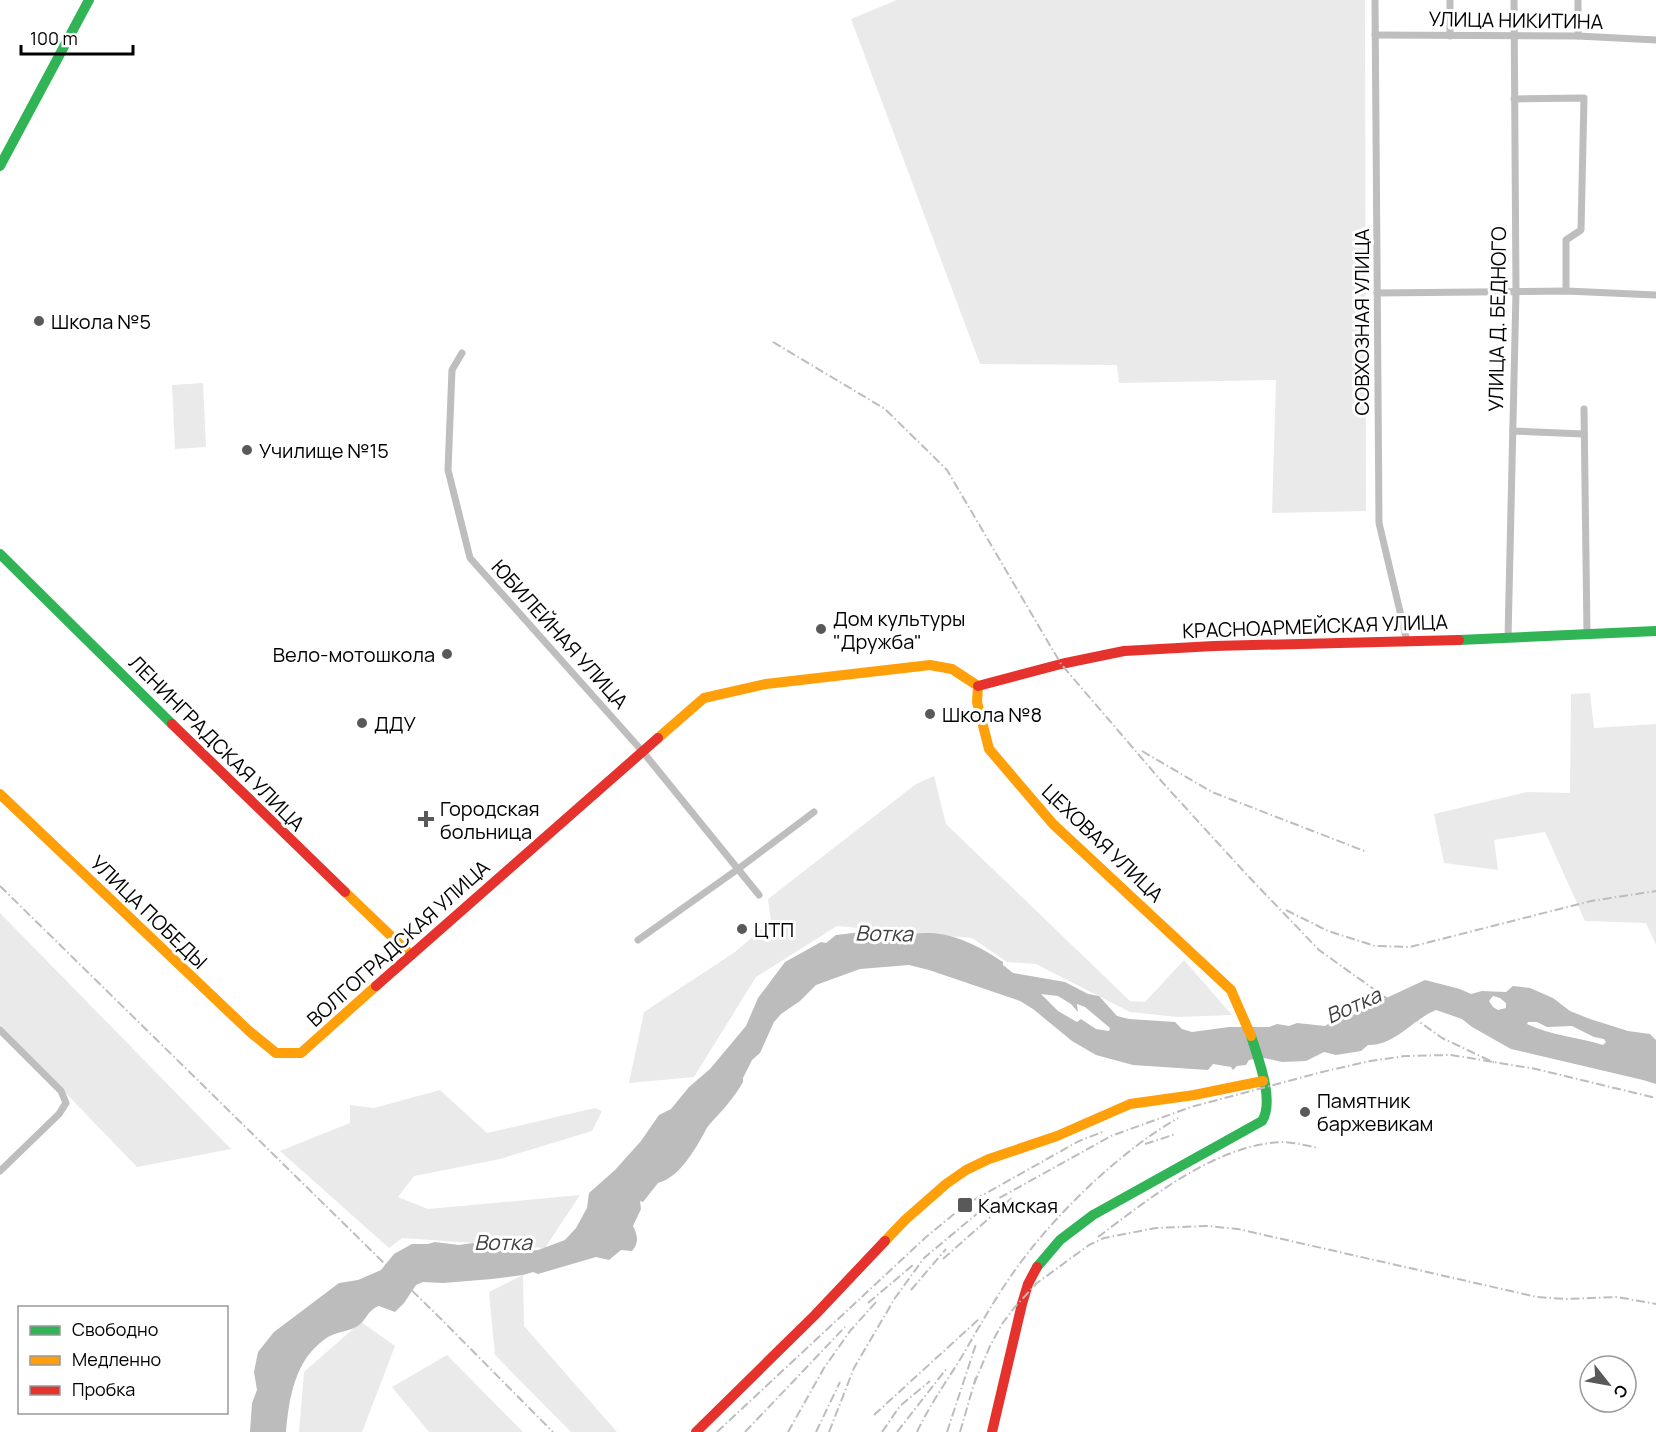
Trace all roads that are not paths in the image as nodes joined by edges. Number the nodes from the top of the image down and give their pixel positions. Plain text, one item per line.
1 (89, 0) edge
2 (1375, 0) edge
3 (1450, 0) edge
4 (1514, 0) edge
5 (1578, 0) edge
6 (1375, 35) junction
7 (1450, 36) junction
8 (1514, 36) junction
9 (1578, 36) junction
10 (1656, 40) edge
11 (1514, 99) junction
12 (0, 166) edge
13 (1566, 291) junction
14 (1516, 292) junction
15 (1377, 293) junction
16 (1656, 295) edge
17 (462, 353) dead end
18 (1584, 409) dead end
19 (1513, 431) junction
20 (1584, 434) junction
21 (0, 554) edge
22 (1656, 631) edge
23 (1587, 634) junction
24 (1508, 638) junction
25 (1407, 641) junction
26 (978, 686) junction
27 (643, 752) junction
28 (0, 794) edge
29 (814, 812) dead end
30 (738, 869) junction
31 (759, 895) dead end
32 (638, 940) dead end
33 (411, 954) junction
34 (0, 1030) edge
35 (276, 1053) joint
36 (1262, 1077) junction
37 (0, 1171) edge
38 (696, 1432) edge
39 (992, 1432) edge

1 - 12 main road
2 - 6 street, СОВХОЗНАЯ УЛИЦА
3 - 7 street
4 - 8 street, УЛИЦА Д. БЕДНОГО
5 - 9 street
6 - 7 street, УЛИЦА НИКИТИНА
6 - 15 street, СОВХОЗНАЯ УЛИЦА
7 - 8 street, УЛИЦА НИКИТИНА
8 - 9 street, УЛИЦА НИКИТИНА
8 - 11 street, УЛИЦА Д. БЕДНОГО
9 - 10 street, УЛИЦА НИКИТИНА
11 - 13 street
11 - 14 street, УЛИЦА Д. БЕДНОГО
13 - 14 street
13 - 16 street
14 - 15 street
14 - 19 street, УЛИЦА Д. БЕДНОГО
15 - 25 street, СОВХОЗНАЯ УЛИЦА
17 - 27 street, ЮБИЛЕЙНАЯ УЛИЦА
18 - 20 street
19 - 20 street
19 - 24 street, УЛИЦА Д. БЕДНОГО
20 - 23 street
21 - 33 main road, ЛЕНИНГРАДСКАЯ УЛИЦА
22 - 23 main road, КРАСНОАРМЕЙСКАЯ УЛИЦА
23 - 24 main road, КРАСНОАРМЕЙСКАЯ УЛИЦА
24 - 25 main road, КРАСНОАРМЕЙСКАЯ УЛИЦА
25 - 26 main road, КРАСНОАРМЕЙСКАЯ УЛИЦА
26 - 27 main road, ВОЛГОГРАДСКАЯ УЛИЦА
26 - 36 main road, ЦЕХОВАЯ УЛИЦА
27 - 30 street, ЮБИЛЕЙНАЯ УЛИЦА
27 - 33 main road, ВОЛГОГРАДСКАЯ УЛИЦА
28 - 35 main road, УЛИЦА ПОБЕДЫ
29 - 30 street
30 - 31 street, ЮБИЛЕЙНАЯ УЛИЦА
30 - 32 street
33 - 35 main road, ВОЛГОГРАДСКАЯ УЛИЦА
34 - 37 street
36 - 38 main road
36 - 39 main road

